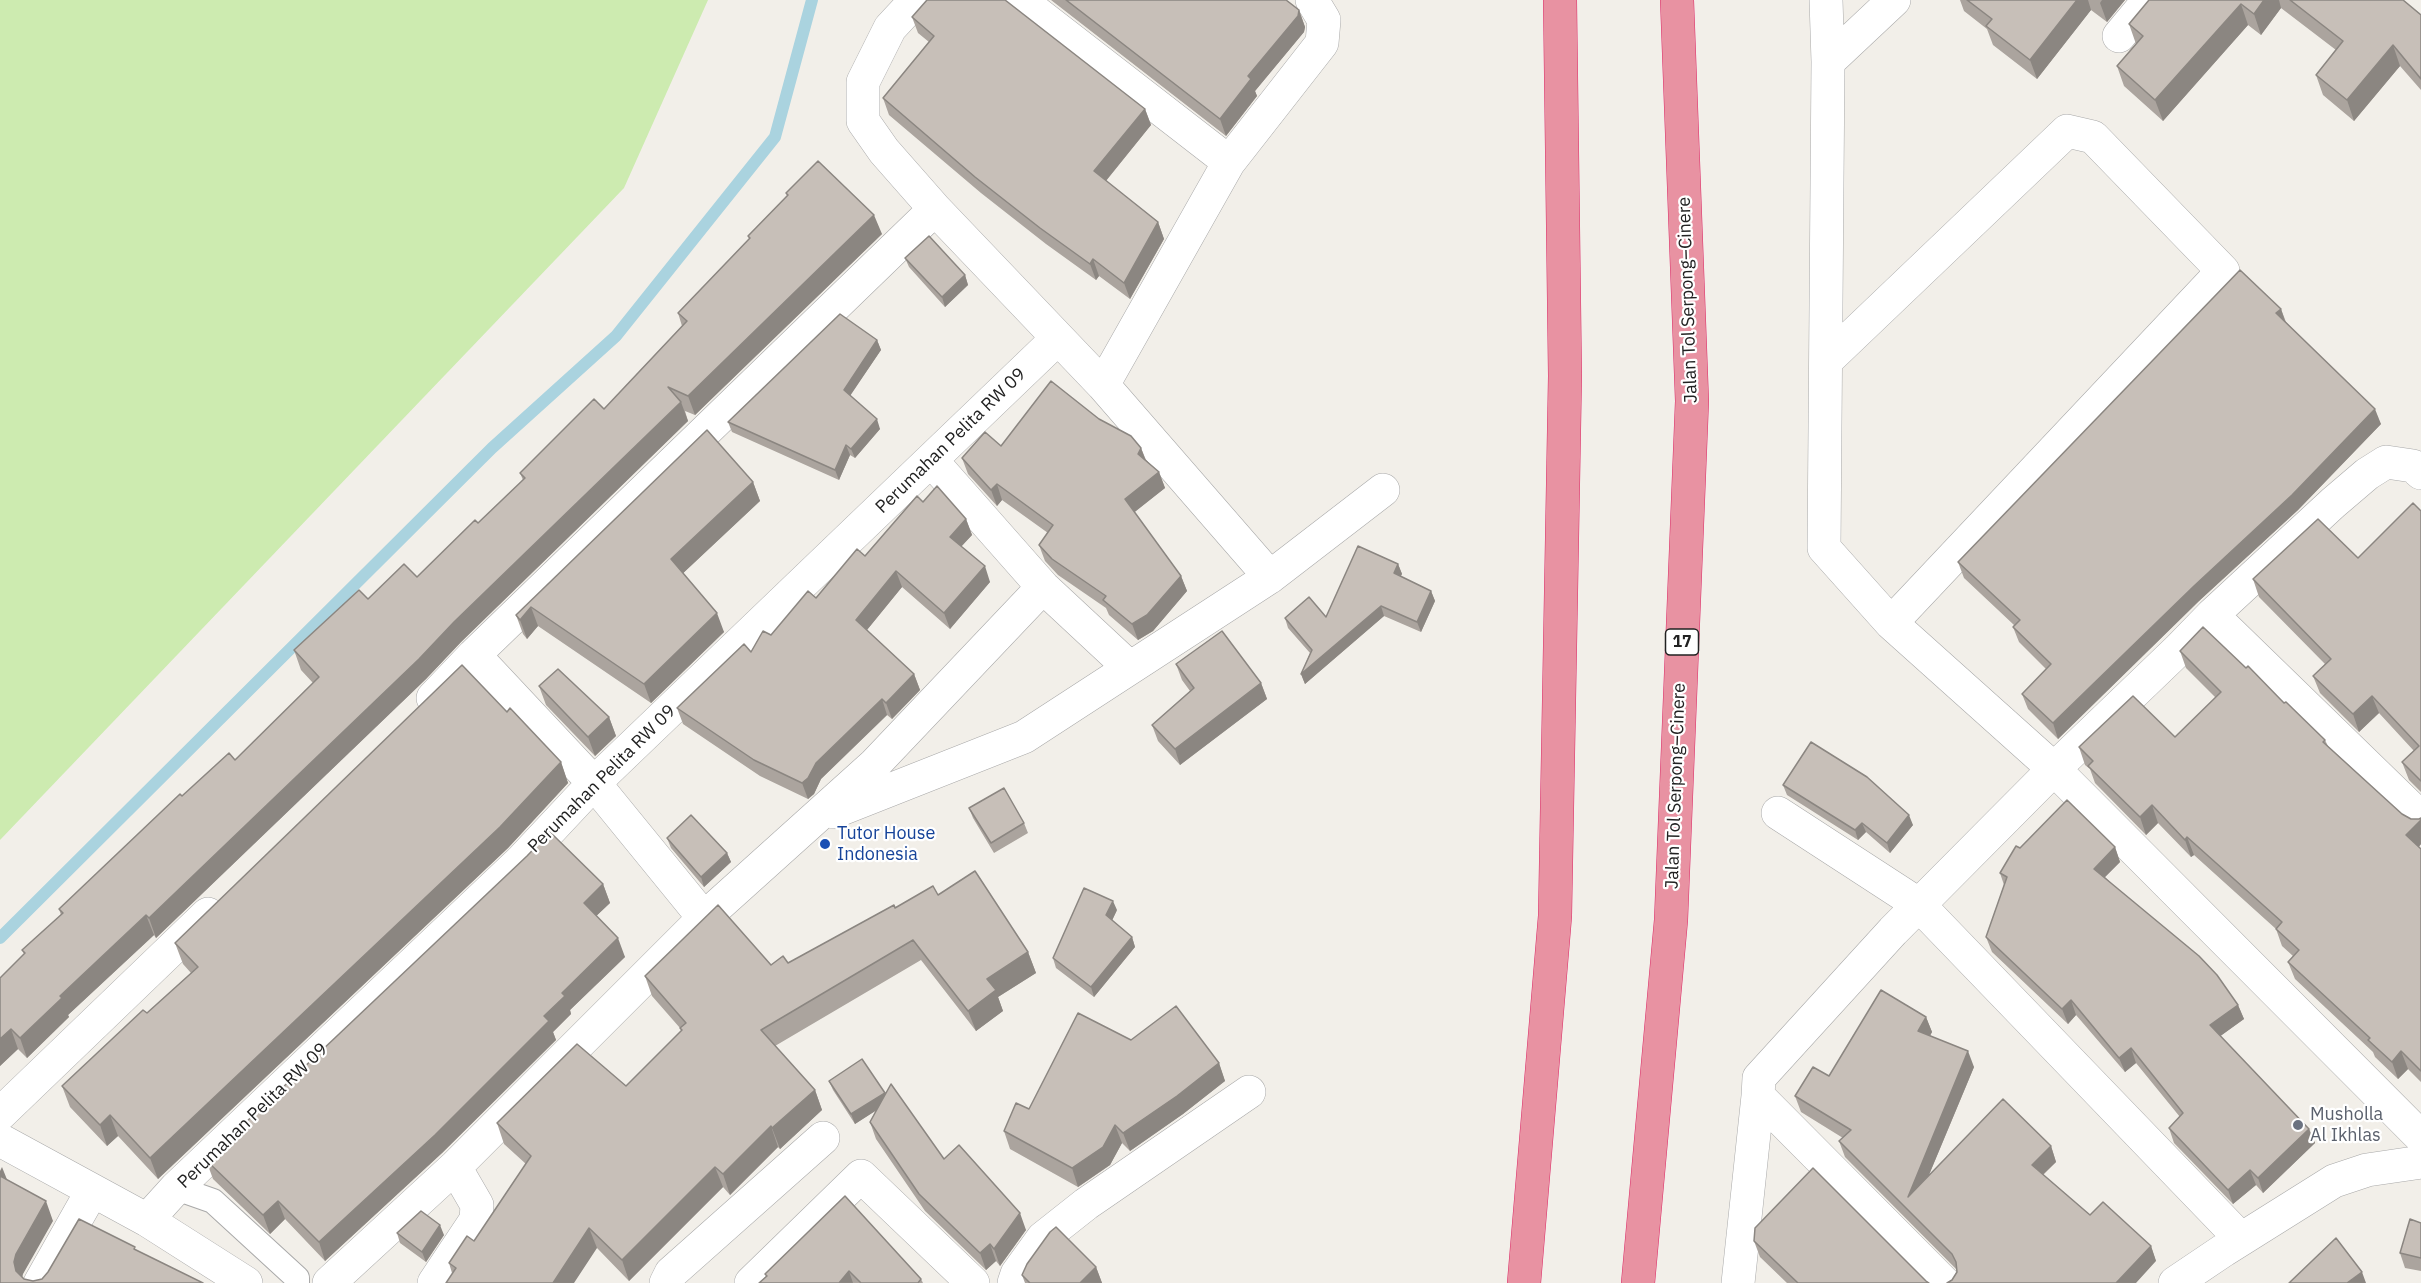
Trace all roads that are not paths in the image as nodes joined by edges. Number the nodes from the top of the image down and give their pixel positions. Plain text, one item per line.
1 (916, 0) edge
2 (1020, 0) edge
3 (1312, 0) edge
4 (1560, 0) edge
5 (1677, 0) edge
6 (1826, 0) edge
7 (1893, 0) edge
8 (2149, 0) edge
9 (2119, 36) dead end
10 (1828, 62) junction
11 (1229, 162) junction
12 (934, 209) junction
13 (1058, 338) junction
14 (1826, 361) junction
15 (1103, 385) junction
16 (931, 460) junction
17 (2421, 473) edge
18 (1383, 490) dead end
19 (1270, 577) junction
20 (1043, 587) junction
21 (2212, 615) junction
22 (1891, 623) junction
23 (474, 655) junction
24 (1130, 668) junction
25 (413, 717) edge
26 (2054, 769) junction
27 (594, 783) junction
28 (1778, 813) dead end
29 (2421, 818) edge
30 (814, 820) junction
31 (232, 891) edge
32 (1918, 904) junction
33 (704, 918) junction
34 (1249, 1092) dead end
35 (1758, 1096) junction
36 (0, 1114) edge
37 (2421, 1137) edge
38 (823, 1138) dead end
39 (0, 1140) edge
40 (2421, 1162) edge
41 (455, 1167) junction
42 (176, 1188) junction
43 (92, 1191) junction
44 (147, 1220) junction
45 (2241, 1239) junction
46 (244, 1282) edge
47 (40, 1283) edge
48 (297, 1283) edge
49 (329, 1283) edge
50 (434, 1283) edge
51 (666, 1283) edge
52 (751, 1283) edge
53 (973, 1283) edge
54 (1014, 1283) edge
55 (1524, 1283) edge
56 (1638, 1283) edge
57 (1738, 1283) edge
58 (1944, 1283) edge
59 (2175, 1283) edge

1 - 12 street
2 - 11 street
3 - 11 street
4 - 55 highway
5 - 56 highway, Jalan Tol Serpong–Cinere / 17
6 - 10 street
7 - 10 street
8 - 9 street
10 - 14 street
11 - 15 street
12 - 13 street
12 - 23 street
13 - 15 street
13 - 16 street, Perumahan Pelita RW 09
14 - 22 street
14 - 22 street
15 - 19 street
16 - 20 street
16 - 27 street, Perumahan Pelita RW 09
17 - 21 street
18 - 19 street
19 - 24 street
20 - 24 street
20 - 30 street
21 - 26 street
21 - 29 street
22 - 26 street
23 - 25 street
23 - 27 street
24 - 30 street
26 - 32 street
26 - 37 street
27 - 33 street
27 - 42 street, Perumahan Pelita RW 09
28 - 32 street
30 - 33 street
31 - 36 street
32 - 35 street
32 - 45 street
33 - 41 street
34 - 54 street
35 - 57 street
35 - 58 street
38 - 51 street
39 - 43 street
40 - 45 street
41 - 49 street
41 - 50 street
42 - 44 street, Perumahan Pelita RW 09
42 - 48 lane
43 - 44 street
43 - 47 street
44 - 46 street
45 - 59 street
52 - 53 street

